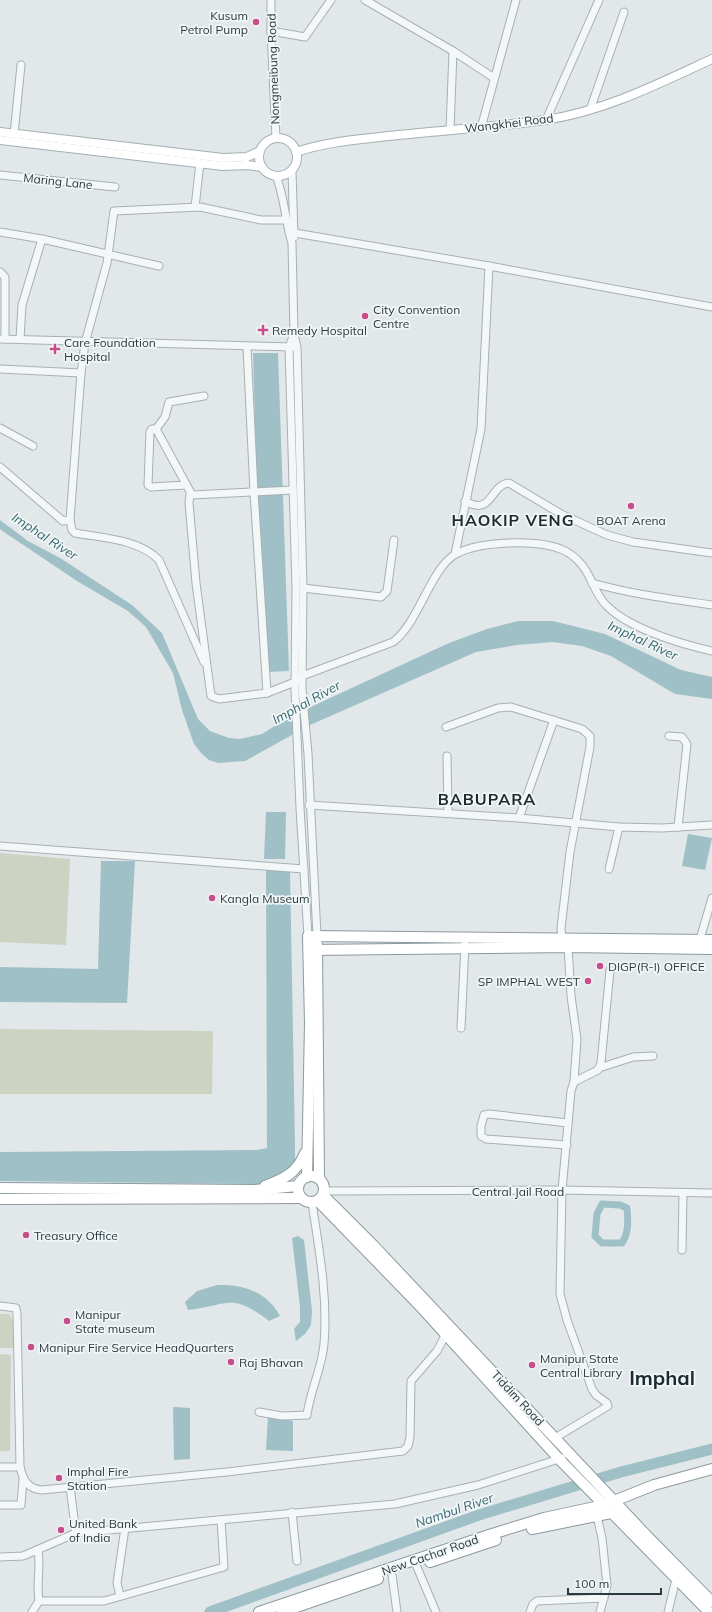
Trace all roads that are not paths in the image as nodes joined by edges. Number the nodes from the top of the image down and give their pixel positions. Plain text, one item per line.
1 (271, 0) edge
2 (331, 0) edge
3 (365, 0) edge
4 (516, 0) edge
5 (599, 0) edge
6 (624, 12) dead end
7 (271, 31) junction
8 (453, 51) junction
9 (712, 59) edge
10 (22, 65) dead end
11 (494, 78) junction
12 (590, 110) junction
13 (546, 120) junction
14 (482, 128) junction
15 (450, 130) junction
16 (0, 132) edge
17 (14, 134) junction
18 (276, 138) junction
19 (0, 140) edge
20 (260, 151) junction
21 (296, 152) junction
22 (200, 163) junction
23 (262, 167) junction
24 (292, 171) junction
25 (0, 175) edge
26 (276, 176) junction
27 (116, 187) dead end
28 (195, 206) junction
29 (287, 220) junction
30 (0, 232) edge
31 (292, 233) junction
32 (42, 239) junction
33 (109, 254) junction
34 (159, 266) dead end
35 (490, 266) junction
36 (0, 272) edge
37 (712, 307) edge
38 (294, 334) junction
39 (2, 339) edge
40 (20, 339) junction
41 (85, 343) junction
42 (247, 347) junction
43 (297, 347) junction
44 (289, 348) junction
45 (0, 368) edge
46 (80, 373) junction
47 (204, 396) dead end
48 (0, 428) edge
49 (156, 429) junction
50 (33, 446) dead end
51 (0, 467) edge
52 (186, 485) junction
53 (292, 490) junction
54 (254, 492) junction
55 (190, 494) junction
56 (465, 501) junction
57 (70, 520) junction
58 (394, 540) dead end
59 (712, 553) edge
60 (455, 554) junction
61 (592, 583) junction
62 (303, 588) junction
63 (712, 605) edge
64 (712, 651) edge
65 (207, 669) junction
66 (302, 676) junction
67 (297, 686) junction
68 (267, 693) junction
69 (554, 720) junction
70 (446, 728) dead end
71 (669, 736) dead end
72 (447, 756) dead end
73 (309, 805) junction
74 (448, 813) junction
75 (520, 818) junction
76 (576, 822) junction
77 (712, 825) edge
78 (619, 827) junction
79 (678, 827) junction
80 (0, 846) edge
81 (304, 869) junction
82 (609, 869) dead end
83 (712, 898) edge
84 (312, 936) junction
85 (403, 936) junction
86 (562, 939) junction
87 (700, 940) junction
88 (712, 940) edge
89 (465, 942) junction
90 (568, 947) junction
91 (403, 948) junction
92 (712, 949) edge
93 (313, 950) junction
94 (610, 970) dead end
95 (461, 1028) dead end
96 (654, 1056) dead end
97 (599, 1068) junction
98 (574, 1082) junction
99 (568, 1124) junction
100 (567, 1145) junction
101 (307, 1147) junction
102 (307, 1177) junction
103 (319, 1179) junction
104 (298, 1186) junction
105 (0, 1188) edge
106 (254, 1190) junction
107 (562, 1190) junction
108 (683, 1193) junction
109 (712, 1193) edge
110 (301, 1198) junction
111 (319, 1198) junction
112 (0, 1199) edge
113 (682, 1250) dead end
114 (0, 1306) edge
115 (449, 1331) junction
116 (259, 1412) dead end
117 (555, 1438) junction
118 (570, 1455) junction
119 (560, 1460) junction
120 (0, 1467) edge
121 (20, 1467) junction
122 (712, 1469) edge
123 (577, 1470) junction
124 (23, 1479) junction
125 (70, 1487) junction
126 (612, 1499) junction
127 (0, 1505) edge
128 (601, 1510) junction
129 (292, 1512) junction
130 (221, 1520) junction
131 (125, 1528) junction
132 (76, 1533) junction
133 (38, 1550) junction
134 (0, 1557) edge
135 (297, 1561) dead end
136 (417, 1566) junction
137 (392, 1575) junction
138 (676, 1579) junction
139 (120, 1596) junction
140 (604, 1598) junction
141 (39, 1601) junction
142 (712, 1602) edge
143 (289, 1611) edge
144 (31, 1612) edge
145 (259, 1612) edge
146 (397, 1612) edge
147 (436, 1612) edge
148 (530, 1612) edge
149 (600, 1612) edge
150 (668, 1612) edge
151 (709, 1612) edge

1 - 7 street, Nongmeibung Road
2 - 7 street
3 - 8 street
4 - 11 street
5 - 13 street
6 - 12 street
7 - 18 street, Nongmeibung Road
8 - 11 street
8 - 15 street
9 - 12 main road, Wangkhei Road
10 - 17 street
11 - 14 street
12 - 13 main road, Wangkhei Road
13 - 14 main road, Wangkhei Road
14 - 15 main road, Wangkhei Road
15 - 21 main road, Wangkhei Road
16 - 17 main road
17 - 20 main road
18 - 20 main road
18 - 21 main road
19 - 22 main road
20 - 23 main road
21 - 24 main road
22 - 23 main road
22 - 28 street
23 - 26 main road
24 - 26 main road
24 - 31 street
25 - 27 street, Maring Lane
26 - 29 street
28 - 29 street
28 - 33 street
29 - 31 street
30 - 32 street
31 - 35 street
31 - 38 street
32 - 33 street
32 - 40 street
33 - 34 street
33 - 41 street
35 - 37 street
35 - 56 street
36 - 39 street
38 - 43 street
38 - 44 street
39 - 40 street
40 - 41 street
41 - 42 street
41 - 46 street
42 - 44 street
42 - 54 street
43 - 44 street
43 - 62 street
44 - 53 street
45 - 46 street
46 - 57 street
47 - 49 street
48 - 50 street
49 - 52 street
49 - 52 street
51 - 57 street
52 - 55 street
53 - 54 street
53 - 67 street
54 - 55 street
54 - 68 street
55 - 65 street
56 - 59 street
56 - 60 street
57 - 65 street
58 - 62 street
60 - 61 street
60 - 66 street
61 - 63 street
61 - 64 street
62 - 66 street
65 - 68 street
66 - 67 street
67 - 68 street
67 - 73 street
67 - 81 street
69 - 70 street
69 - 75 street
69 - 76 street
71 - 79 street
72 - 74 street
73 - 74 street
73 - 84 street
74 - 75 street
75 - 76 street
76 - 78 street
76 - 86 street
77 - 79 street
78 - 79 street
78 - 82 street
80 - 81 street
81 - 84 street
83 - 87 street
84 - 85 highway
84 - 93 highway
85 - 89 highway
85 - 91 highway
86 - 87 highway
86 - 89 highway
86 - 90 street
87 - 88 highway
89 - 90 highway
89 - 91 highway
89 - 95 street
90 - 92 highway
90 - 98 street
91 - 93 highway
93 - 101 highway
93 - 103 highway
94 - 97 street
96 - 97 street
97 - 98 street
98 - 99 street
99 - 100 street
99 - 100 street
100 - 107 street
101 - 102 highway
101 - 106 highway
102 - 103 highway
102 - 104 highway
103 - 111 highway
104 - 106 highway
104 - 110 highway
105 - 106 highway
107 - 108 street, Central Jail Road
107 - 111 street, Central Jail Road
107 - 117 street
108 - 109 street, Central Jail Road
108 - 113 street
110 - 111 highway
110 - 112 highway
111 - 115 highway
111 - 116 street
114 - 121 street
115 - 117 highway, Tiddim Road
115 - 119 highway
115 - 125 street
117 - 118 highway, Tiddim Road
118 - 119 street
118 - 123 highway, Tiddim Road
119 - 123 highway
119 - 129 street
120 - 121 street
121 - 124 street
122 - 126 highway
123 - 126 highway, Tiddim Road
123 - 128 highway
124 - 125 street
124 - 127 street
125 - 132 street
126 - 128 highway
126 - 142 highway, Tiddim Road
128 - 136 highway, New Cachar Road
128 - 138 highway
128 - 140 street
128 - 145 highway, New Cachar Road
129 - 130 street
129 - 135 street
130 - 131 street
130 - 139 street
131 - 132 street
131 - 139 street
132 - 133 street
133 - 134 street
133 - 141 street
136 - 137 highway, New Cachar Road
136 - 147 street
137 - 143 highway, New Cachar Road
137 - 146 street
138 - 150 street
138 - 151 highway
139 - 141 street
140 - 148 street
140 - 149 street
141 - 144 street

